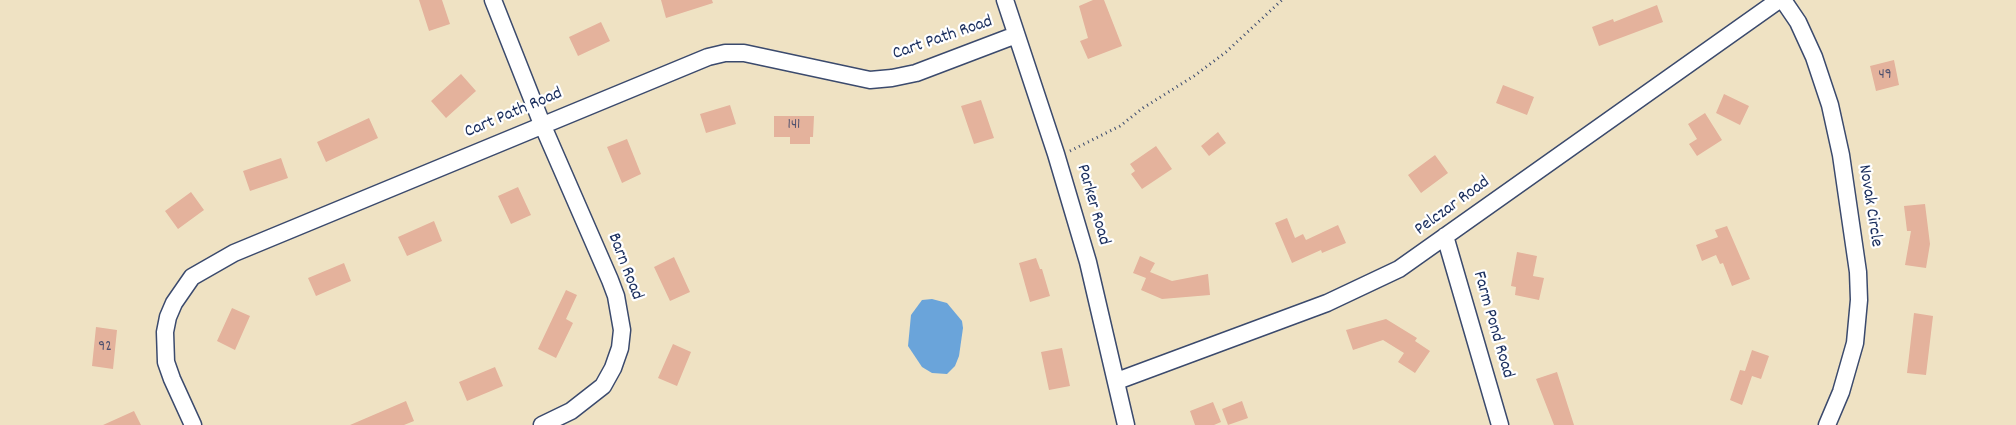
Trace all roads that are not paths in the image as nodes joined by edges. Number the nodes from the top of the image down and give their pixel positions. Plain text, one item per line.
1 (493, 0) edge
2 (1005, 0) edge
3 (1779, 0) edge
4 (1783, 0) edge
5 (1016, 35) junction
6 (542, 124) junction
7 (1445, 236) junction
8 (1117, 381) junction
9 (193, 425) edge
10 (542, 425) edge
11 (1126, 425) edge
12 (1500, 425) edge
13 (1827, 425) edge

1 - 6 street, Barn Road
2 - 5 street, Parker Road
3 - 7 street, Pelczar Road
4 - 13 street, Novak Circle
5 - 6 street, Cart Path Road
5 - 8 street, Parker Road
6 - 9 street, Cart Path Road
6 - 10 street, Barn Road
7 - 8 street, Pelczar Road
7 - 12 street, Farm Pond Road
8 - 11 street, Parker Road

